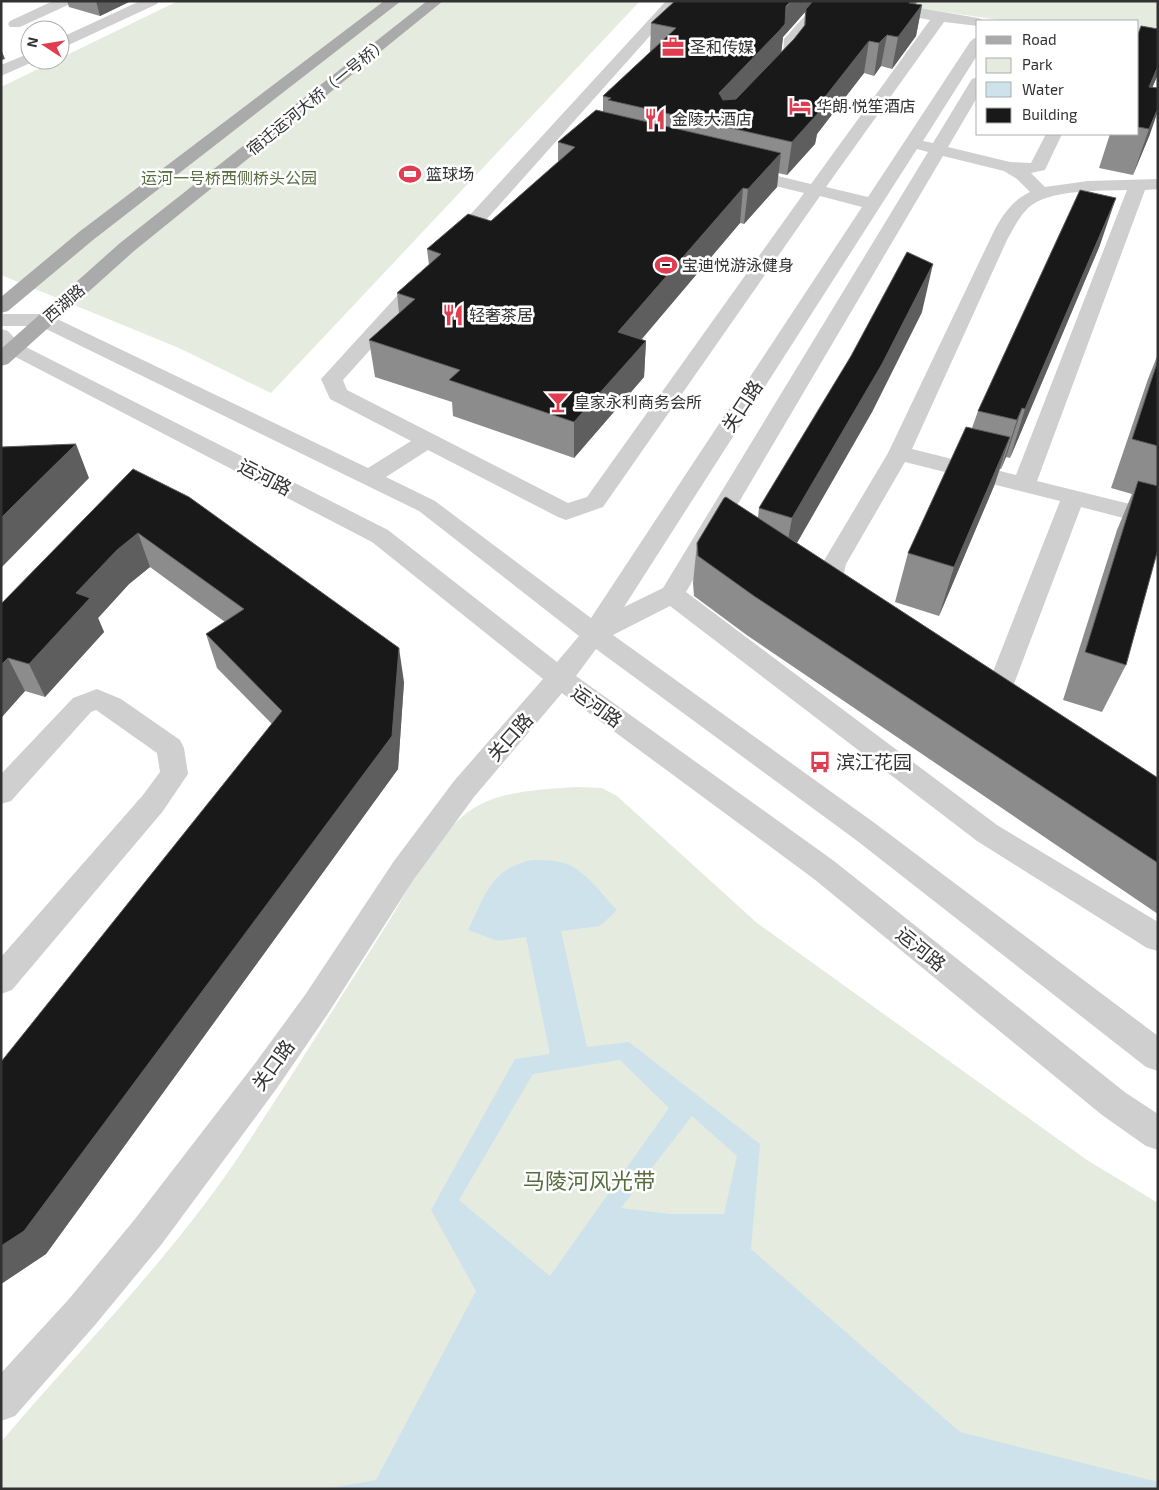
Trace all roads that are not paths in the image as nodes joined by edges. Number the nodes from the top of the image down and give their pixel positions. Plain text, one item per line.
1 (65, 1) edge
2 (152, 1) edge
3 (394, 1) edge
4 (436, 1) edge
5 (674, 1) edge
6 (826, 1) edge
7 (852, 1) edge
8 (940, 17) junction
9 (976, 22) edge
10 (7, 24) edge
11 (20, 27) edge
12 (70, 37) edge
13 (976, 45) edge
14 (20, 62) edge
15 (1, 71) edge
16 (976, 85) edge
17 (764, 87) edge
18 (559, 128) junction
19 (578, 133) edge
20 (1054, 135) edge
21 (913, 143) junction
22 (938, 149) junction
23 (1039, 166) junction
24 (1010, 167) junction
25 (722, 168) edge
26 (1148, 184) edge
27 (815, 190) junction
28 (1041, 193) junction
29 (874, 204) junction
30 (86, 236) joint
31 (127, 247) joint
32 (1, 307) edge
33 (1, 320) edge
34 (44, 320) junction
35 (5, 348) edge
36 (427, 440) junction
37 (899, 453) junction
38 (370, 478) junction
39 (1024, 485) junction
40 (1073, 497) junction
41 (1158, 519) edge
42 (672, 594) junction
43 (867, 612) edge
44 (594, 634) junction
45 (560, 678) junction
46 (1017, 714) edge
47 (1, 793) edge
48 (1158, 938) edge
49 (1, 980) edge
50 (1158, 1056) edge
51 (1158, 1134) edge
52 (9, 1383) edge

1 - 10 street
2 - 12 street
3 - 30 main road, 宿迁运河大桥（一号桥）
4 - 31 main road, 宿迁运河大桥（一号桥）
5 - 18 street
6 - 17 street
7 - 8 street
8 - 9 street
8 - 27 street
10 - 11 street
13 - 21 street, 关口路
14 - 15 street
16 - 22 street
18 - 19 street
18 - 36 street
20 - 23 street
21 - 22 street
21 - 29 street, 关口路
22 - 24 street
22 - 42 street
23 - 24 street
23 - 28 street
24 - 28 street
25 - 27 street
26 - 28 street
26 - 39 street
27 - 29 street
27 - 36 street
28 - 37 street
29 - 44 street, 关口路
30 - 32 main road, 西湖路
31 - 34 main road, 西湖路
33 - 34 street
34 - 35 main road, 西湖路
34 - 38 street
35 - 45 street, 运河路
36 - 38 street
37 - 39 street
37 - 43 street
38 - 44 street
39 - 40 street
40 - 41 street
40 - 46 street
42 - 44 street
42 - 48 street
44 - 45 street, 关口路
44 - 50 street
45 - 51 street, 运河路
45 - 52 street, 关口路
47 - 49 street

